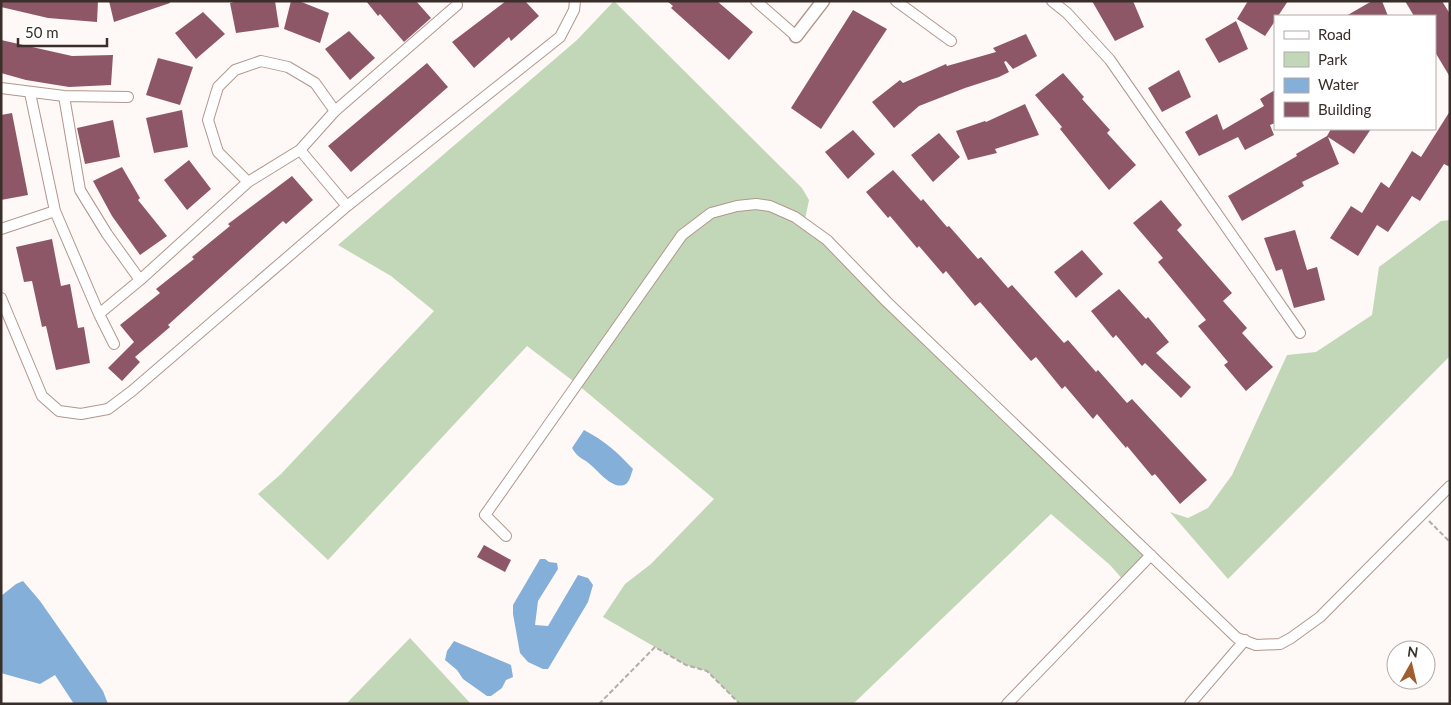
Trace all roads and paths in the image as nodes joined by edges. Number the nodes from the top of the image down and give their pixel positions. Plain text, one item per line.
1 (575, 1) edge
2 (756, 1) edge
3 (823, 1) edge
4 (896, 1) edge
5 (1052, 1) edge
6 (457, 2) edge
7 (796, 36) joint
8 (950, 41) dead end
9 (1, 88) edge
10 (30, 93) junction
11 (64, 96) junction
12 (128, 97) dead end
13 (335, 111) junction
14 (300, 150) junction
15 (248, 182) junction
16 (347, 206) junction
17 (55, 211) junction
18 (1, 229) edge
19 (140, 280) junction
20 (1, 298) edge
21 (99, 314) junction
22 (1300, 333) dead end
23 (114, 344) dead end
24 (1450, 486) edge
25 (1422, 514) junction
26 (506, 536) dead end
27 (1450, 542) edge
28 (1151, 555) junction
29 (1245, 640) junction
30 (599, 704) edge
31 (740, 704) edge
32 (1007, 704) edge
33 (1190, 704) edge

1 - 16 street
2 - 7 street
3 - 7 street
4 - 8 street
5 - 22 street
6 - 13 street
9 - 10 street
10 - 11 street
10 - 17 street
11 - 12 street
11 - 19 street
13 - 14 street
13 - 15 street
14 - 15 street
14 - 16 street
15 - 19 street
16 - 20 street
17 - 18 street
17 - 21 street
19 - 21 street
21 - 23 street
24 - 25 street
25 - 27 path
25 - 29 street
26 - 28 street
28 - 29 street
28 - 32 street
29 - 33 street
30 - 31 path

